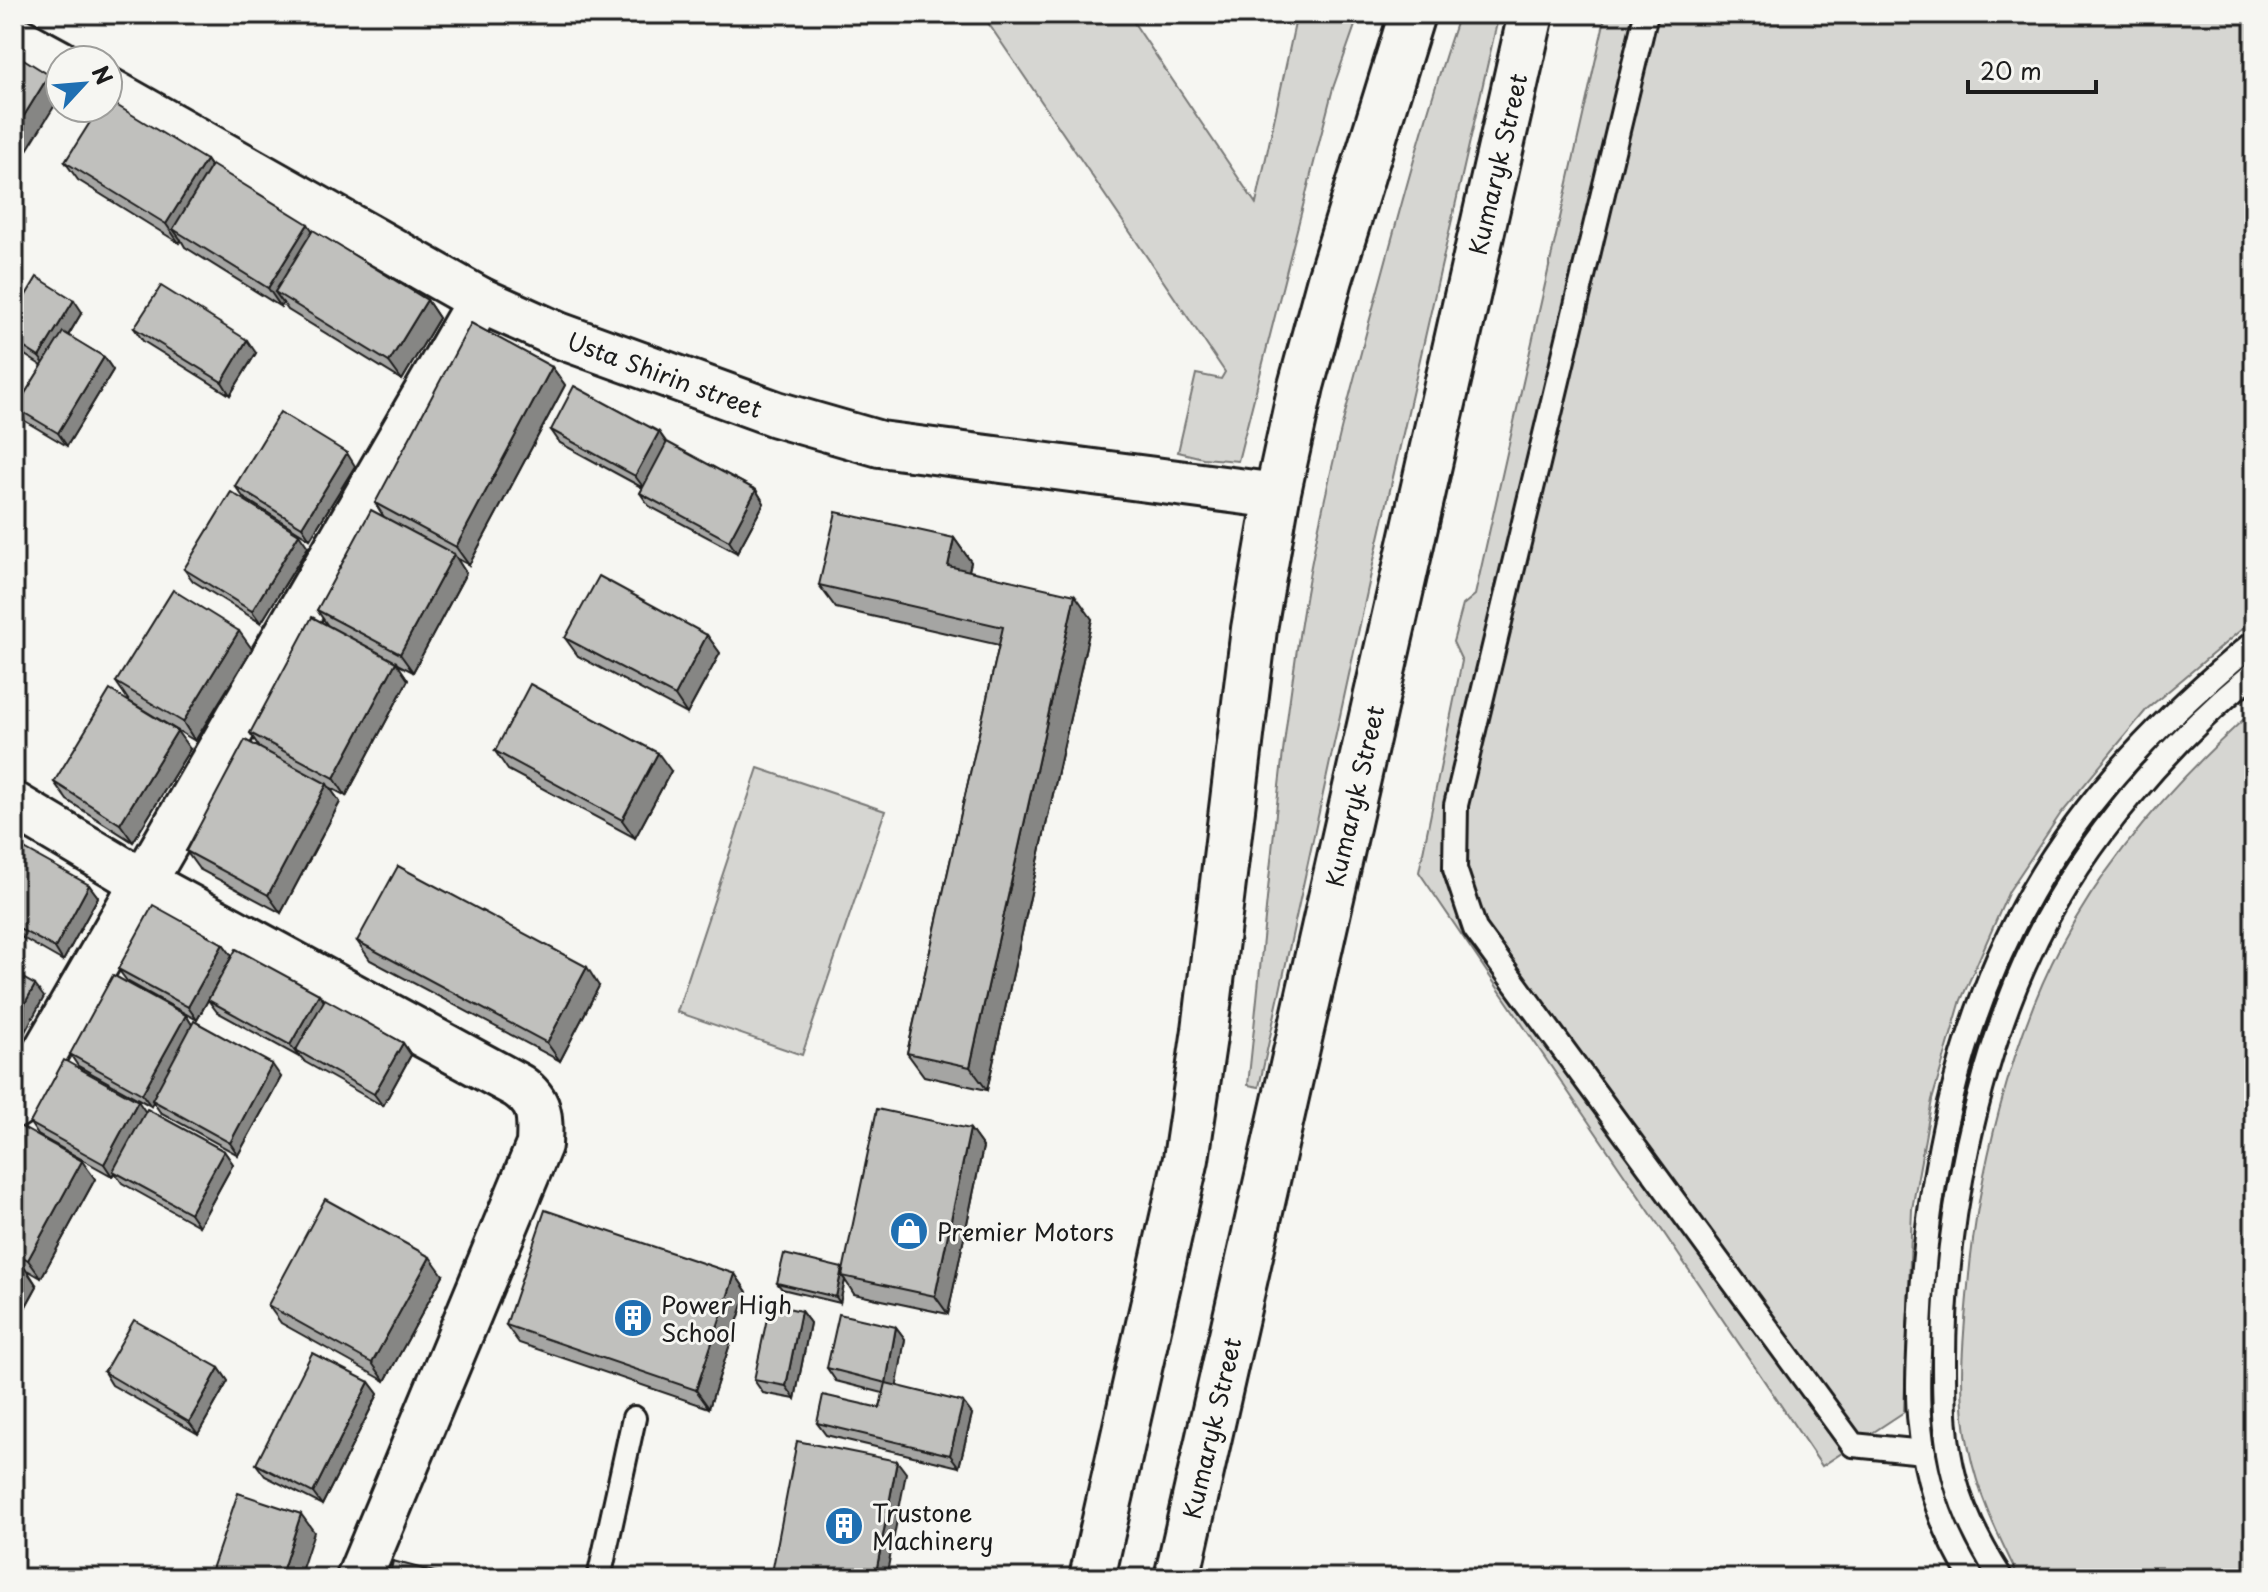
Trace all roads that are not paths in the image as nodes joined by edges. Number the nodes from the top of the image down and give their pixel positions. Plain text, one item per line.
1 (1412, 14) edge
2 (1531, 14) edge
3 (1646, 14) edge
4 (14, 38) edge
5 (44, 54) edge
6 (124, 99) edge
7 (480, 300) junction
8 (1277, 496) junction
9 (2254, 642) edge
10 (2254, 673) edge
11 (14, 805) edge
12 (143, 882) junction
13 (14, 1106) edge
14 (634, 1418) dead end
15 (1924, 1452) junction
16 (359, 1578) edge
17 (599, 1578) edge
18 (1092, 1578) edge
19 (1177, 1578) edge
20 (1972, 1578) edge
21 (2001, 1578) edge

1 - 8 street
2 - 19 street, Kumaryk Street
3 - 15 lane
4 - 5 street
6 - 7 street, Usta Shirin street
7 - 8 street, Usta Shirin street
7 - 12 street
8 - 18 street
9 - 15 lane
10 - 21 lane
11 - 12 street
12 - 13 street
12 - 16 street
14 - 17 lane
15 - 20 lane

